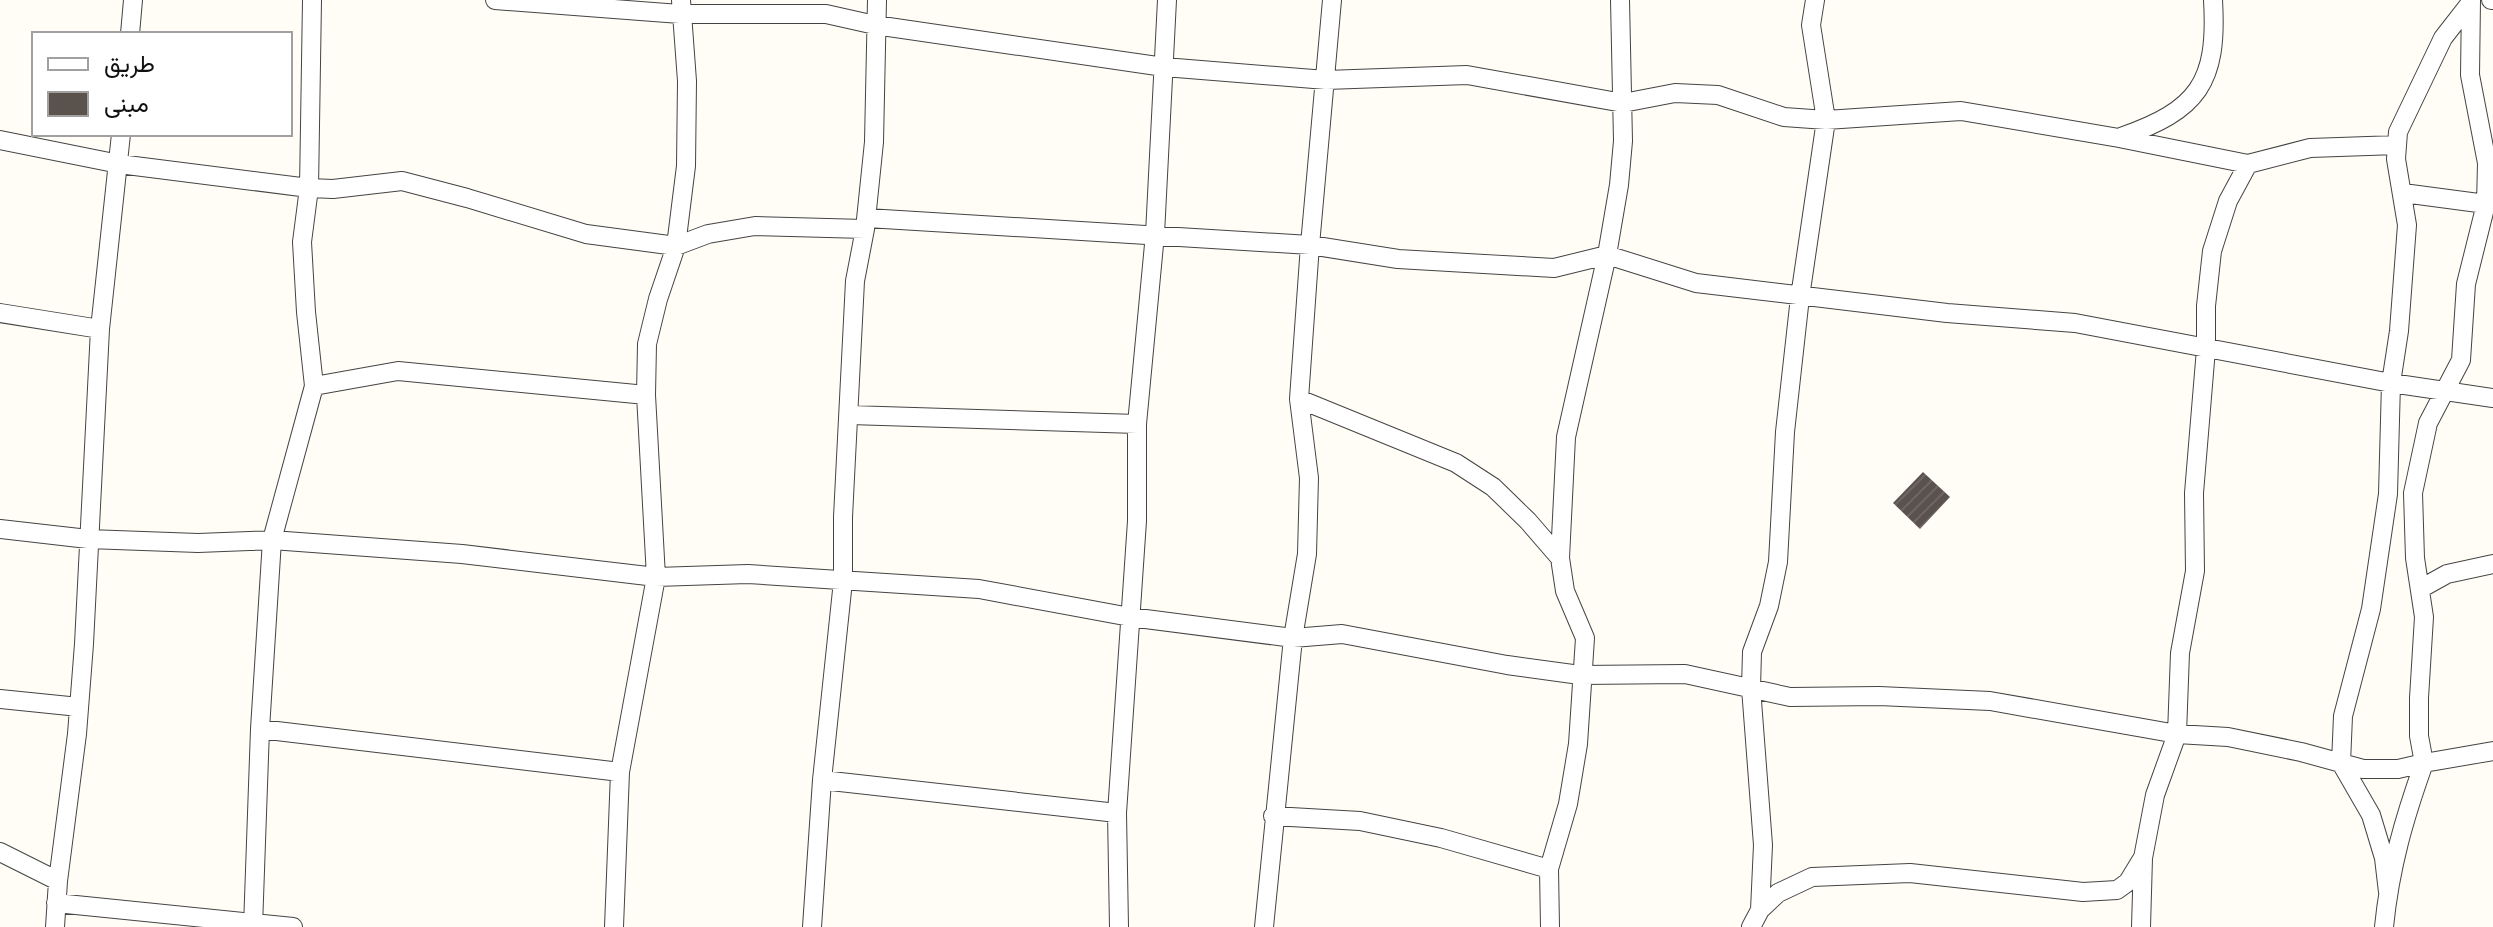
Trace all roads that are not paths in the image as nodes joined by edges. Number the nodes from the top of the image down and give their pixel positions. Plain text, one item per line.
1 (133, 0) edge
2 (312, 0) edge
3 (495, 0) edge
4 (877, 0) edge
5 (1167, 0) edge
6 (1332, 0) edge
7 (1620, 0) edge
8 (1815, 0) edge
9 (2213, 0) edge
10 (2471, 1) edge
11 (681, 7) edge
12 (875, 25) junction
13 (130, 32) edge
14 (1164, 67) junction
15 (1326, 80) junction
16 (1623, 103) junction
17 (1826, 120) junction
18 (121, 136) edge
19 (2119, 138) junction
20 (0, 140) edge
21 (2397, 145) junction
22 (119, 164) junction
23 (2248, 164) junction
24 (309, 188) junction
25 (2403, 193) junction
26 (2490, 203) edge
27 (866, 224) junction
28 (1155, 234) junction
29 (1310, 245) junction
30 (676, 246) junction
31 (1607, 255) junction
32 (1800, 297) junction
33 (0, 313) edge
34 (100, 329) junction
35 (2206, 349) junction
36 (2391, 383) junction
37 (314, 386) junction
38 (2445, 391) junction
39 (646, 395) junction
40 (2493, 398) edge
41 (1299, 399) junction
42 (850, 415) junction
43 (1137, 424) junction
44 (0, 529) edge
45 (88, 539) junction
46 (272, 540) junction
47 (1560, 558) junction
48 (2493, 564) edge
49 (656, 577) junction
50 (843, 581) junction
51 (2420, 589) junction
52 (1130, 617) junction
53 (1293, 638) junction
54 (1580, 675) junction
55 (1751, 688) junction
56 (0, 699) edge
57 (79, 707) junction
58 (260, 729) junction
59 (2177, 734) junction
60 (2493, 751) edge
61 (2341, 763) junction
62 (2424, 763) junction
63 (620, 772) junction
64 (822, 780) junction
65 (1117, 813) junction
66 (1273, 816) junction
67 (0, 852) edge
68 (2143, 858) junction
69 (1549, 869) junction
70 (58, 881) junction
71 (2388, 892) junction
72 (56, 903) junction
73 (1760, 910) junction
74 (254, 925) edge
75 (55, 927) edge
76 (293, 927) edge
77 (614, 927) edge
78 (812, 927) edge
79 (1119, 927) edge
80 (1264, 927) edge
81 (1550, 927) edge
82 (1751, 927) edge
83 (2141, 927) edge
84 (2384, 927) edge

1 - 13 street
2 - 24 street
3 - 11 street
4 - 12 street
5 - 14 street
6 - 15 street
7 - 16 street
8 - 17 street
9 - 19 street
10 - 21 street
10 - 26 street
11 - 12 street
11 - 30 street
12 - 14 street
12 - 27 street
14 - 15 street
14 - 28 street
15 - 16 street
15 - 29 street
16 - 17 street
16 - 31 street
17 - 19 street
17 - 32 street
18 - 22 street
19 - 23 street
20 - 22 street
21 - 23 street
21 - 25 street
22 - 24 street
22 - 34 street
23 - 35 street
24 - 30 street
24 - 37 street
25 - 26 street
25 - 36 street
26 - 38 street
27 - 28 street
27 - 30 street
27 - 42 street
28 - 29 street
28 - 43 street
29 - 31 street
29 - 41 street
30 - 39 street
31 - 32 street
31 - 47 street
32 - 35 street
32 - 55 street
33 - 34 street
34 - 45 street
35 - 36 street
35 - 59 street
36 - 38 street
36 - 61 street
37 - 39 street
37 - 46 street
38 - 40 street
38 - 51 street
39 - 49 street
41 - 47 street
41 - 53 street
42 - 43 street
42 - 50 street
43 - 52 street
44 - 45 street
45 - 46 street
45 - 57 street
46 - 49 street
46 - 58 street
47 - 54 street
48 - 51 street
49 - 50 street
49 - 63 street
50 - 52 street
50 - 64 street
51 - 62 street
52 - 53 street
52 - 65 street
53 - 54 street
53 - 66 street
54 - 55 street
54 - 69 street
55 - 59 street
55 - 73 street
56 - 57 street
57 - 70 street
58 - 63 street
58 - 74 street
59 - 61 street
59 - 68 street
60 - 62 street
61 - 62 street
61 - 71 street
62 - 71 street
63 - 77 street
64 - 65 street
64 - 78 street
65 - 79 street
66 - 69 street
66 - 80 street
67 - 70 street
68 - 73 street
68 - 83 street
69 - 81 street
70 - 72 street
71 - 84 street
72 - 74 street
72 - 75 street
73 - 82 street
74 - 76 street

